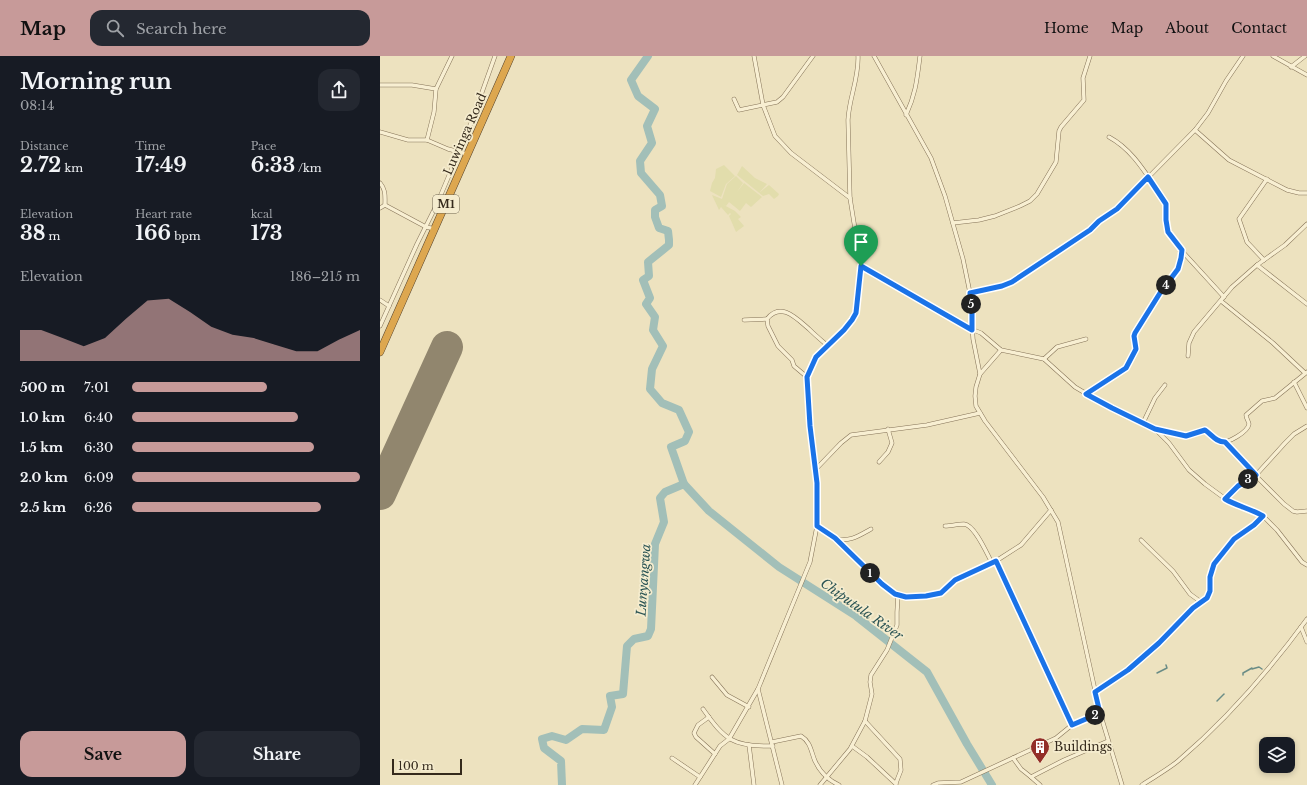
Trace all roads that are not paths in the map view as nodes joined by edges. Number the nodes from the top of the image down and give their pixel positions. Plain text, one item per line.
1 (452, 56) edge
2 (494, 56) edge
3 (511, 56) edge
4 (754, 56) edge
5 (813, 56) edge
6 (858, 56) edge
7 (874, 56) edge
8 (920, 56) edge
9 (1090, 56) edge
10 (1243, 56) edge
11 (1273, 56) edge
12 (1305, 56) edge
13 (1291, 67) junction
14 (1307, 75) edge
15 (380, 85) edge
16 (436, 89) junction
17 (734, 99) dead end
18 (763, 105) junction
19 (906, 114) junction
20 (1196, 130) junction
21 (380, 132) edge
22 (1110, 137) dead end
23 (427, 140) junction
24 (458, 152) junction
25 (468, 154) junction
26 (1148, 177) junction
27 (1267, 179) junction
28 (380, 183) edge
29 (1307, 193) edge
30 (850, 198) junction
31 (385, 206) junction
32 (380, 208) edge
33 (953, 223) junction
34 (1307, 224) edge
35 (426, 227) junction
36 (435, 229) junction
37 (1182, 250) junction
38 (1264, 260) junction
39 (1257, 264) junction
40 (861, 266) junction
41 (970, 293) junction
42 (1224, 296) junction
43 (380, 300) edge
44 (1221, 301) junction
45 (1307, 304) edge
46 (389, 306) junction
47 (767, 319) junction
48 (744, 320) dead end
49 (380, 326) edge
50 (972, 330) junction
51 (1086, 339) dead end
52 (828, 346) junction
53 (1001, 350) junction
54 (380, 352) edge
55 (1188, 356) dead end
56 (1044, 359) junction
57 (1306, 373) edge
58 (980, 374) junction
59 (807, 377) junction
60 (1294, 382) junction
61 (1165, 385) dead end
62 (1086, 394) junction
63 (1307, 408) edge
64 (980, 413) junction
65 (1143, 423) junction
66 (1307, 426) edge
67 (888, 429) junction
68 (1155, 429) junction
69 (1225, 442) junction
70 (879, 462) dead end
71 (816, 469) junction
72 (1256, 475) junction
73 (1225, 499) junction
74 (1052, 510) junction
75 (1307, 511) edge
76 (1263, 516) junction
77 (817, 526) junction
78 (945, 526) dead end
79 (871, 529) dead end
80 (835, 538) junction
81 (1141, 540) dead end
82 (994, 562) junction
83 (1307, 565) edge
84 (898, 595) junction
85 (1201, 602) junction
86 (1307, 619) edge
87 (1301, 627) junction
88 (1307, 642) edge
89 (712, 677) dead end
90 (758, 689) junction
91 (1095, 692) junction
92 (749, 707) junction
93 (703, 709) dead end
94 (1100, 713) junction
95 (709, 717) junction
96 (865, 721) junction
97 (1072, 725) junction
98 (729, 739) junction
99 (1108, 741) junction
100 (772, 744) junction
101 (749, 745) junction
102 (852, 746) junction
103 (715, 754) junction
104 (672, 758) dead end
105 (1013, 758) junction
106 (700, 777) junction
107 (826, 777) junction
108 (1030, 777) junction
109 (896, 784) edge
110 (939, 784) edge
111 (695, 785) edge
112 (754, 785) edge
113 (782, 785) edge
114 (820, 785) edge
115 (839, 785) edge
116 (933, 785) edge
117 (1040, 785) edge
118 (1122, 785) edge
119 (1142, 785) edge

1 - 16 street
2 - 24 street
3 - 25 highway, Luwinga Road / M1
4 - 18 street
5 - 18 street
6 - 30 street
7 - 19 street
8 - 19 street
9 - 33 street
10 - 20 street
11 - 13 street
12 - 13 street
13 - 14 street
15 - 16 street
16 - 23 street
17 - 18 street
18 - 30 street
19 - 33 street
20 - 26 street
20 - 27 street
21 - 23 street
22 - 26 street
23 - 24 street
24 - 25 street
24 - 35 street
25 - 36 highway, Luwinga Road / M1
26 - 37 street
26 - 41 street
27 - 29 street
27 - 38 street
28 - 31 street
30 - 40 street
31 - 32 street
31 - 35 street
33 - 41 street
34 - 38 street
35 - 36 street
35 - 46 street
36 - 54 highway, Luwinga Road / M1
37 - 42 street
37 - 62 street
38 - 39 street
39 - 42 street
39 - 45 street
40 - 50 street
40 - 52 street
41 - 50 street
42 - 44 street
43 - 46 street
44 - 55 street
44 - 57 street
46 - 49 street
47 - 48 street
47 - 52 street
47 - 59 street
50 - 53 street
50 - 58 street
51 - 56 street
52 - 59 street
53 - 56 street
53 - 58 street
56 - 62 street
57 - 60 street
58 - 64 street
59 - 71 street
60 - 63 street
60 - 69 street
61 - 65 street
62 - 65 street
64 - 67 street
64 - 74 street
65 - 68 street
66 - 72 street
67 - 70 street
67 - 71 street
68 - 69 street
68 - 73 street
69 - 72 street
71 - 77 street
72 - 73 street
72 - 75 street
73 - 76 street
74 - 82 street
74 - 91 street
76 - 83 street
76 - 85 street
77 - 80 street
77 - 90 street
78 - 82 street
79 - 80 street
80 - 84 street
81 - 85 street
82 - 84 street
82 - 97 street
84 - 96 street
85 - 91 street
86 - 87 street
87 - 88 street
87 - 119 street
89 - 92 street
90 - 92 street
90 - 100 street
91 - 94 street
92 - 98 street
93 - 95 street
94 - 97 street
94 - 99 street
95 - 98 street
95 - 103 street
96 - 102 street
96 - 109 street
97 - 105 street
98 - 101 street
98 - 103 street
99 - 108 street
99 - 118 street
100 - 101 street
100 - 107 street
100 - 113 street
101 - 112 street
102 - 107 street
102 - 109 street
103 - 106 street
104 - 106 street
105 - 108 street
105 - 110 street
106 - 111 street
107 - 114 street
107 - 115 street
108 - 117 street
110 - 116 street

